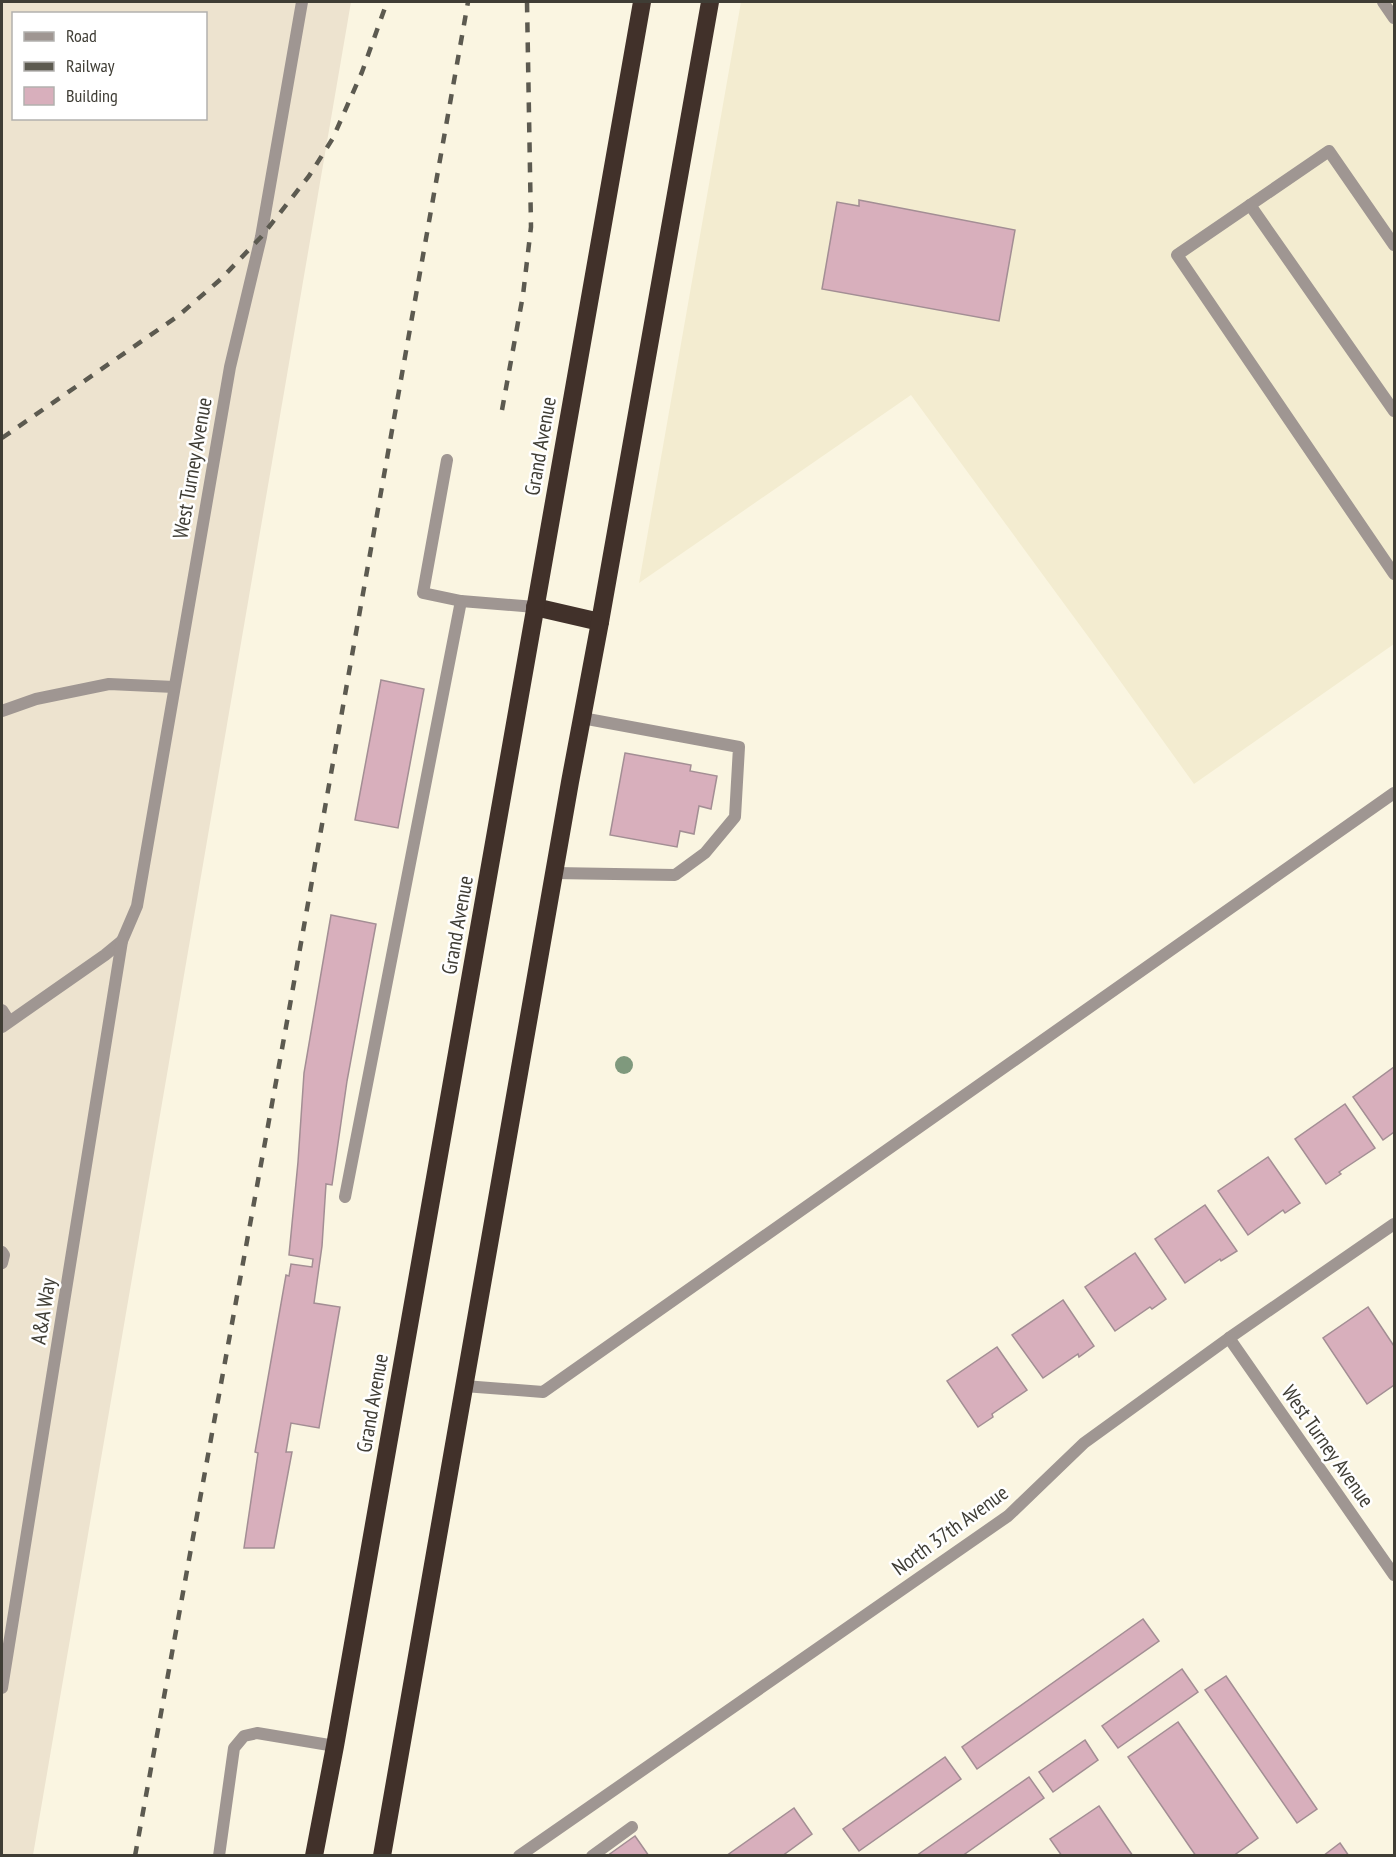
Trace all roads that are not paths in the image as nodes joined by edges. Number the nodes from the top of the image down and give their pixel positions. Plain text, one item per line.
1 (302, 2) edge
2 (642, 2) edge
3 (710, 2) edge
4 (1383, 2) edge
5 (1395, 18) edge
6 (1250, 205) junction
7 (1395, 245) edge
8 (1395, 411) edge
9 (447, 460) dead end
10 (1395, 574) edge
11 (461, 601) junction
12 (535, 608) junction
13 (600, 622) junction
14 (174, 687) junction
15 (2, 711) edge
16 (582, 718) junction
17 (1395, 793) edge
18 (554, 873) junction
19 (122, 941) junction
20 (2, 1010) edge
21 (5, 1024) edge
22 (345, 1197) dead end
23 (1395, 1224) edge
24 (2, 1252) edge
25 (2, 1263) edge
26 (1229, 1338) junction
27 (464, 1386) junction
28 (1395, 1575) edge
29 (2, 1688) edge
30 (335, 1746) junction
31 (632, 1827) dead end
32 (219, 1856) edge
33 (314, 1856) edge
34 (381, 1856) edge
35 (519, 1856) edge
36 (592, 1856) edge

1 - 14 street, West Turney Avenue
2 - 12 highway, Grand Avenue
3 - 13 highway
4 - 5 street
6 - 7 street
6 - 8 street
6 - 10 street
9 - 11 street
11 - 12 street
11 - 22 street
12 - 13 highway
12 - 30 highway, Grand Avenue
13 - 16 highway
14 - 15 street
14 - 19 street, West Turney Avenue
16 - 18 highway
16 - 18 street
17 - 27 street
18 - 27 highway
19 - 21 street
19 - 29 street, A&A Way
20 - 21 street
23 - 26 street, North 37th Avenue
24 - 25 street
26 - 28 street, West Turney Avenue
26 - 35 street, North 37th Avenue
27 - 34 highway
30 - 32 street
30 - 33 highway, Grand Avenue
31 - 36 street

